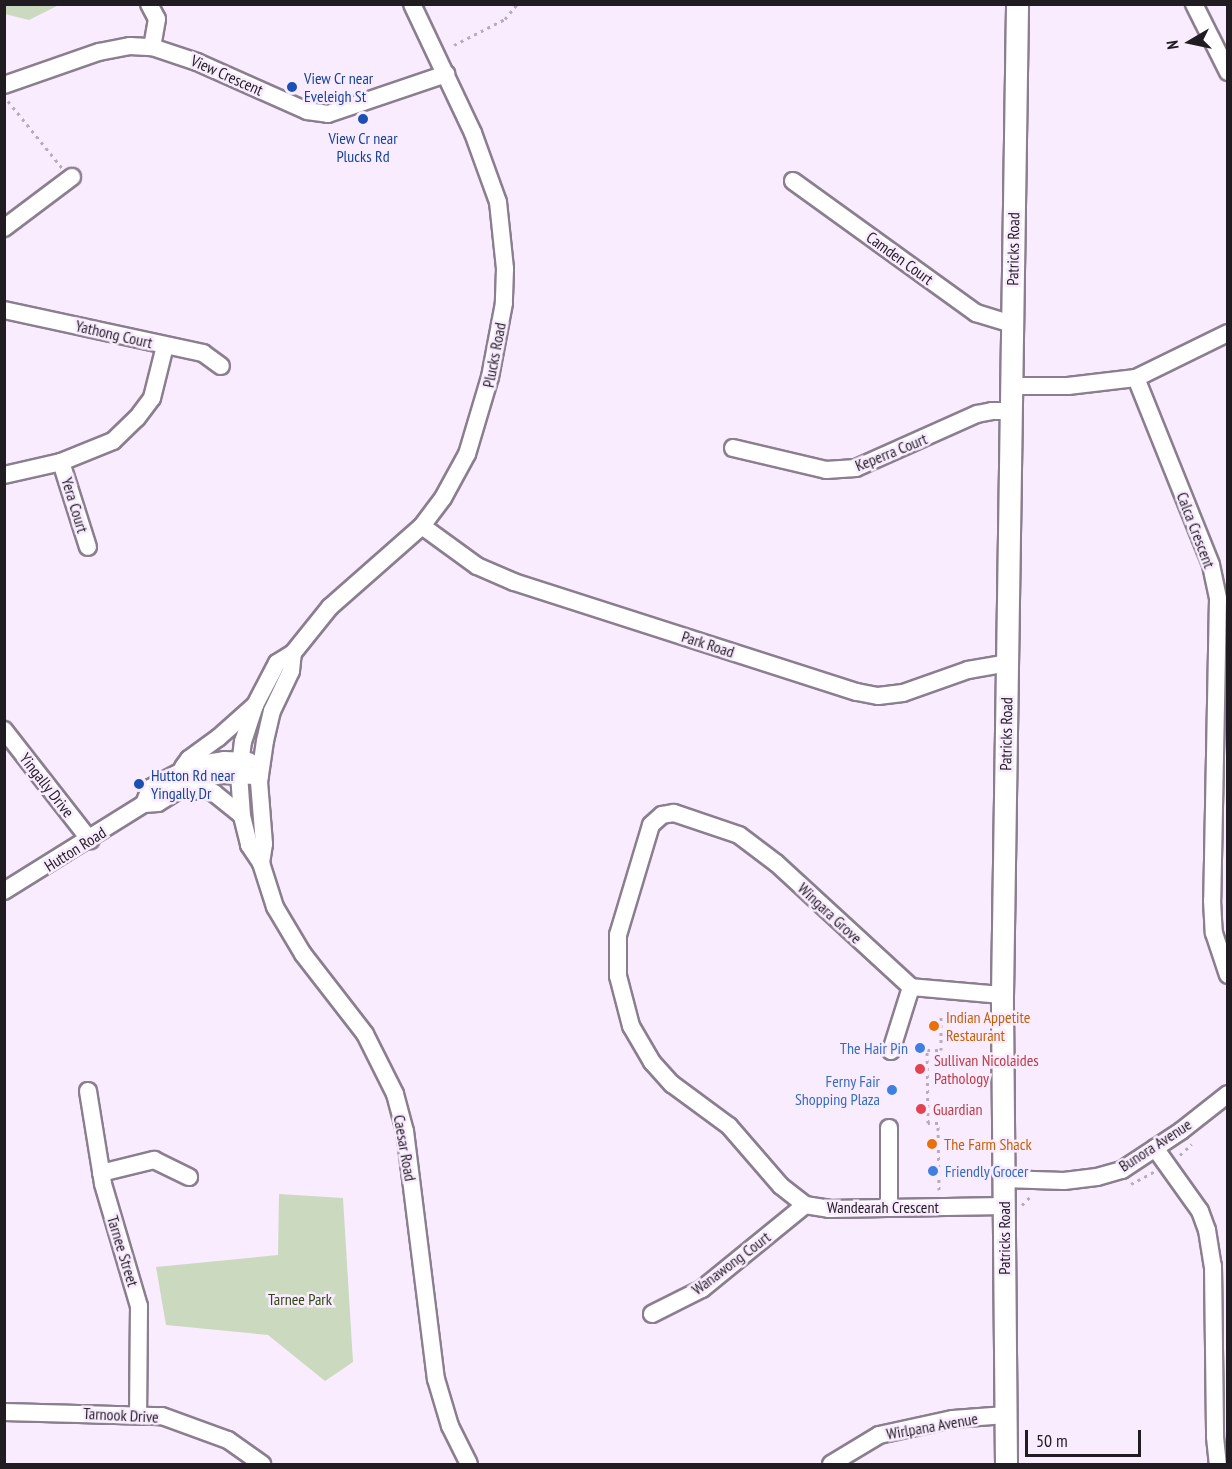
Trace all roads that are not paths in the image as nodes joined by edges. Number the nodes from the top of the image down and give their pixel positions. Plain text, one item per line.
1 (149, 4) edge
2 (412, 4) edge
3 (1017, 4) edge
4 (1194, 4) edge
5 (152, 47) junction
6 (1227, 72) edge
7 (446, 74) junction
8 (4, 85) edge
9 (72, 177) road end
10 (793, 181) dead end
11 (4, 228) edge
12 (4, 310) edge
13 (1012, 324) junction
14 (1227, 333) edge
15 (165, 346) junction
16 (221, 366) dead end
17 (1136, 378) junction
18 (1010, 386) junction
19 (1010, 411) junction
20 (734, 448) dead end
21 (62, 462) junction
22 (4, 475) edge
23 (423, 526) junction
24 (88, 547) dead end
25 (293, 653) junction
26 (1007, 663) junction
27 (255, 705) junction
28 (4, 730) edge
29 (239, 767) junction
30 (261, 768) junction
31 (181, 770) junction
32 (176, 792) junction
33 (144, 804) junction
34 (662, 815) joint
35 (242, 816) junction
36 (90, 840) junction
37 (261, 863) junction
38 (4, 891) edge
39 (1227, 975) edge
40 (911, 987) junction
41 (1002, 995) junction
42 (891, 1051) dead end
43 (88, 1091) dead end
44 (1227, 1094) edge
45 (889, 1128) dead end
46 (1155, 1148) junction
47 (101, 1173) junction
48 (189, 1177) dead end
49 (1004, 1179) junction
50 (805, 1205) junction
51 (1004, 1206) junction
52 (889, 1208) junction
53 (652, 1314) dead end
54 (4, 1412) edge
55 (138, 1413) junction
56 (1006, 1415) junction
57 (262, 1464) edge
58 (469, 1464) edge
59 (831, 1464) edge
60 (1006, 1464) edge
61 (1218, 1464) edge

1 - 5 street
2 - 7 street, Plucks Road
3 - 13 main road, Patricks Road
4 - 6 street
5 - 7 street, View Crescent
5 - 8 street, View Crescent
7 - 23 street, Plucks Road
9 - 11 street
10 - 13 street, Camden Court
12 - 15 street, Yathong Court
13 - 18 main road, Patricks Road
14 - 17 street
15 - 16 street, Yathong Court
15 - 21 street
17 - 18 street
17 - 39 street, Calca Crescent
18 - 19 main road, Patricks Road
19 - 20 street, Keperra Court
19 - 26 main road, Patricks Road
21 - 22 street
21 - 24 street, Yera Court
23 - 25 street, Plucks Road
23 - 26 street, Park Road
25 - 27 street, Plucks Road
25 - 30 street, Plucks Road
26 - 41 main road, Patricks Road
27 - 29 street, Plucks Road
27 - 31 street
28 - 36 street, Yingally Drive
29 - 30 street, Hutton Road
29 - 31 street, Hutton Road
29 - 32 street, Hutton Road
29 - 35 street, Caesar Road
30 - 37 street, Caesar Road
31 - 33 street, Hutton Road
32 - 33 street, Hutton Road
32 - 35 street
33 - 36 street, Hutton Road
34 - 40 street, Wingara Grove
34 - 50 street, Wandearah Crescent
35 - 37 street, Caesar Road
36 - 38 street, Hutton Road
37 - 58 street, Caesar Road
40 - 41 street
40 - 42 street
41 - 49 main road, Patricks Road
43 - 47 street, Tarnee Street
44 - 46 street, Bunora Avenue
45 - 52 street
46 - 49 street, Bunora Avenue
46 - 61 street
47 - 48 street
47 - 55 street, Tarnee Street
49 - 51 main road, Patricks Road
50 - 52 street, Wandearah Crescent
50 - 53 street, Wanawong Court
51 - 52 street, Wandearah Crescent
51 - 56 main road, Patricks Road
54 - 55 street, Tarnook Drive
55 - 57 street, Tarnook Drive
56 - 59 street, Wirlpana Avenue
56 - 60 main road, Patricks Road

